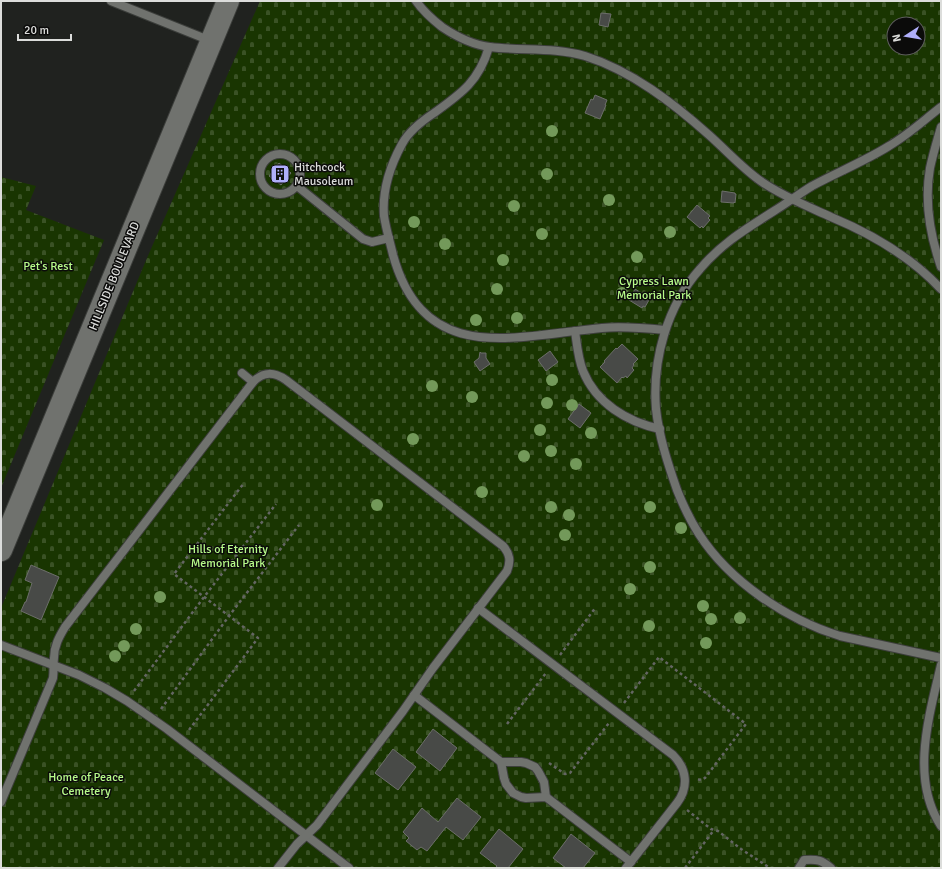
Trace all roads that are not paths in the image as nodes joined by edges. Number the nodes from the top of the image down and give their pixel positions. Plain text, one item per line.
1 (112, 1) edge
2 (228, 1) edge
3 (416, 1) edge
4 (211, 41) junction
5 (489, 47) junction
6 (941, 107) edge
7 (941, 127) edge
8 (296, 186) junction
9 (791, 199) junction
10 (389, 238) junction
11 (941, 267) edge
12 (941, 289) edge
13 (665, 330) junction
14 (575, 331) junction
15 (242, 373) dead end
16 (253, 382) junction
17 (660, 429) junction
18 (1, 550) edge
19 (478, 608) junction
20 (1, 645) edge
21 (941, 658) edge
22 (54, 665) junction
23 (941, 665) edge
24 (414, 695) junction
25 (501, 762) junction
26 (546, 797) junction
27 (1, 802) edge
28 (941, 826) edge
29 (306, 835) junction
30 (629, 865) edge
31 (278, 868) edge
32 (349, 868) edge
33 (799, 868) edge
34 (832, 868) edge

1 - 4 lane
2 - 4 main road, HILLSIDE BOULEVARD
3 - 5 lane
4 - 18 main road, HILLSIDE BOULEVARD
5 - 9 lane
5 - 10 lane
6 - 9 lane
7 - 11 lane
8 - 8 lane
8 - 10 lane
9 - 12 lane
9 - 13 lane
10 - 14 lane
13 - 14 lane
13 - 17 lane
14 - 17 lane
15 - 16 lane
16 - 19 lane
16 - 22 lane
17 - 21 lane
19 - 24 lane
19 - 30 lane
20 - 22 lane
22 - 27 lane
22 - 29 lane
23 - 28 lane
24 - 25 lane
24 - 29 lane
25 - 26 lane
25 - 26 lane
26 - 30 lane
29 - 31 lane
29 - 32 lane
33 - 34 lane

